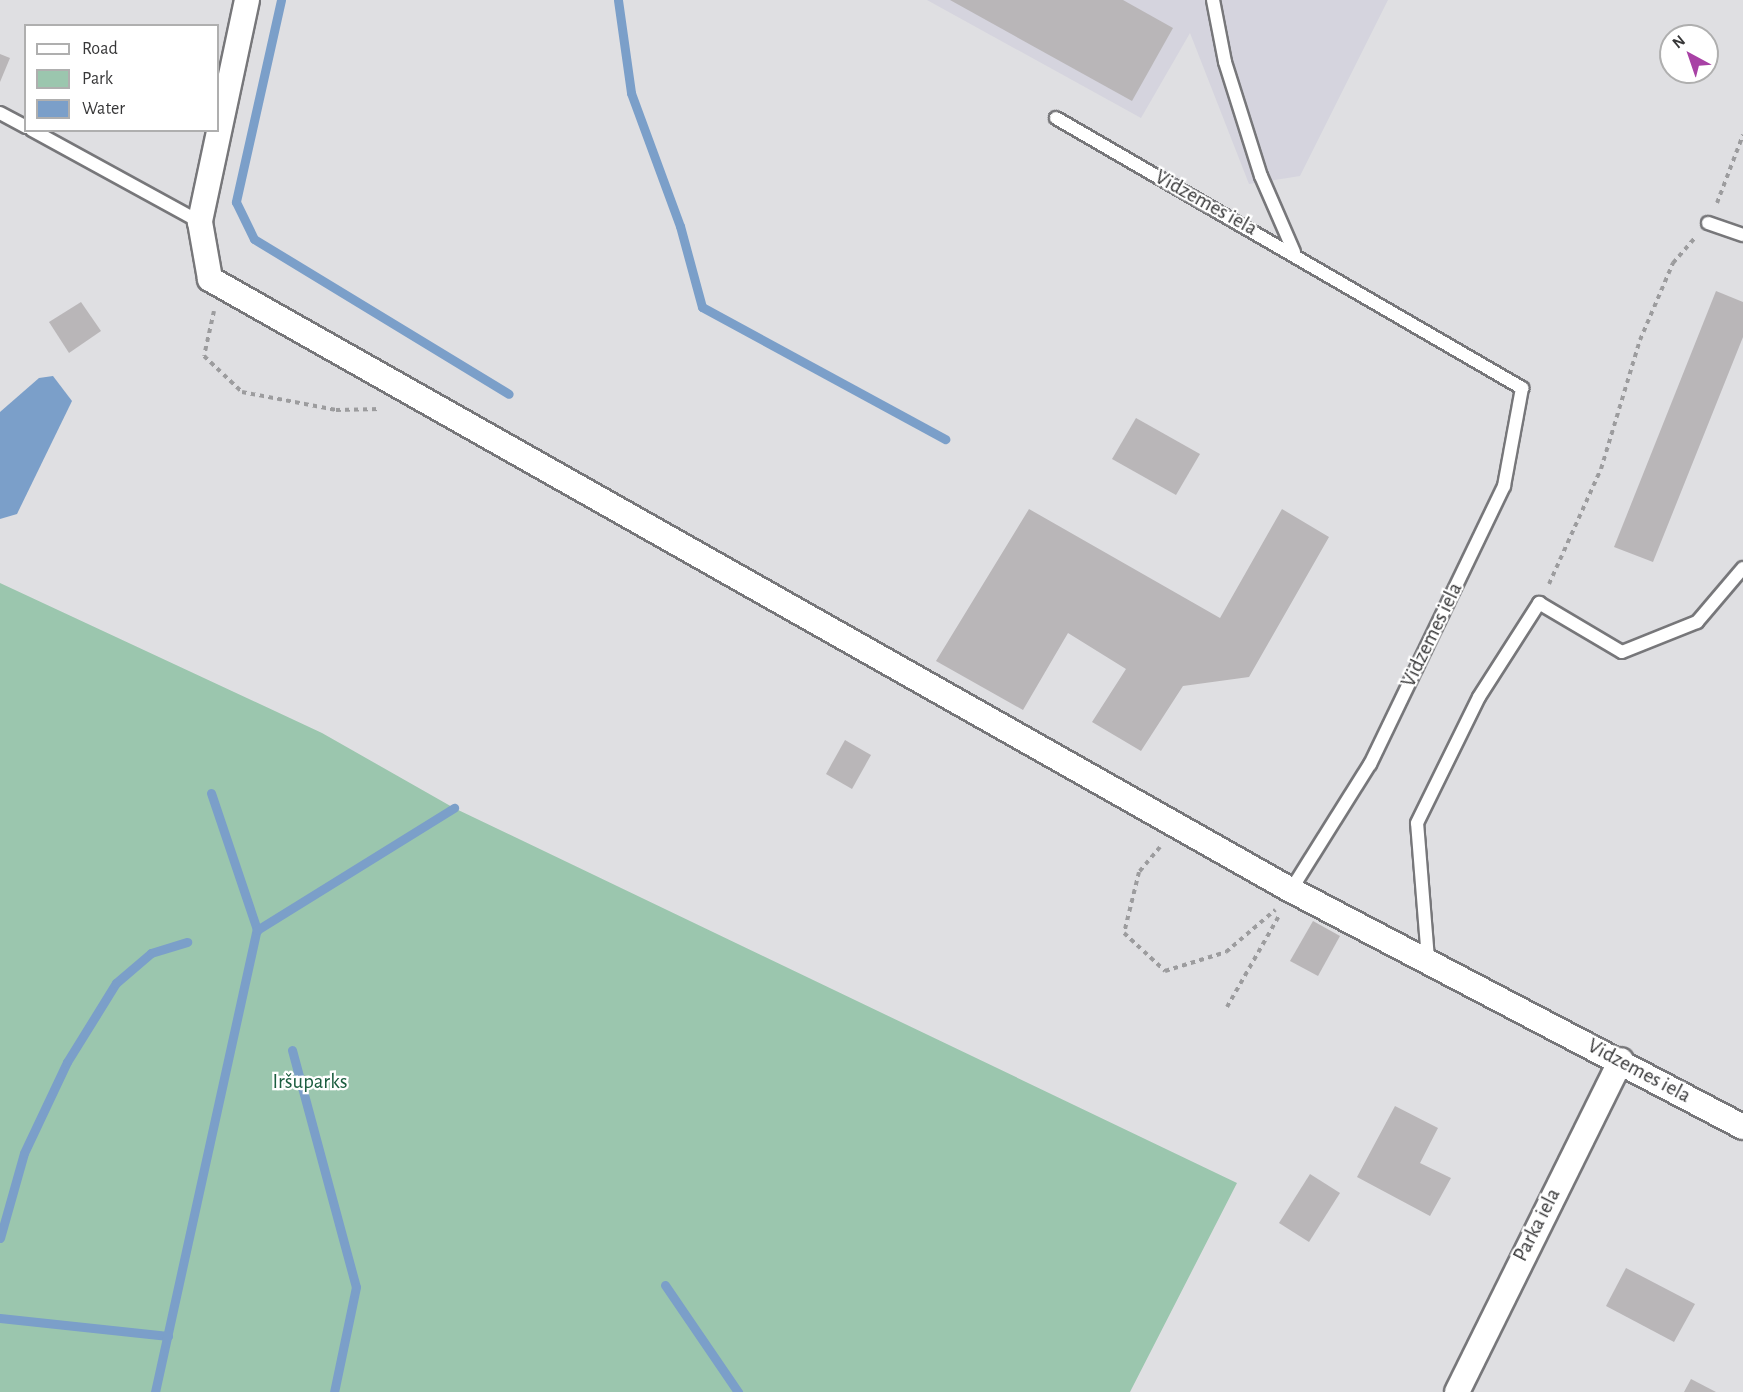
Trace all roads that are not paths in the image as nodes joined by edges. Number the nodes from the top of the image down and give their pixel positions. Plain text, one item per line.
1 (247, 0) edge
2 (1213, 0) edge
3 (0, 113) edge
4 (1056, 118) dead end
5 (24, 126) edge
6 (36, 132) edge
7 (200, 222) junction
8 (1708, 223) road end
9 (1743, 236) edge
10 (1294, 252) junction
11 (1743, 568) edge
12 (1291, 890) junction
13 (1428, 959) junction
14 (1621, 1060) junction
15 (1743, 1127) edge
16 (1456, 1392) edge

1 - 7 street
2 - 10 lane
3 - 5 lane
4 - 10 lane, Vidzemes iela
6 - 7 lane
7 - 12 street
8 - 9 lane
10 - 12 lane, Vidzemes iela
11 - 13 lane
12 - 13 street, Vidzemes iela
13 - 14 street, Vidzemes iela
14 - 15 street, Vidzemes iela
14 - 16 street, Parka iela

